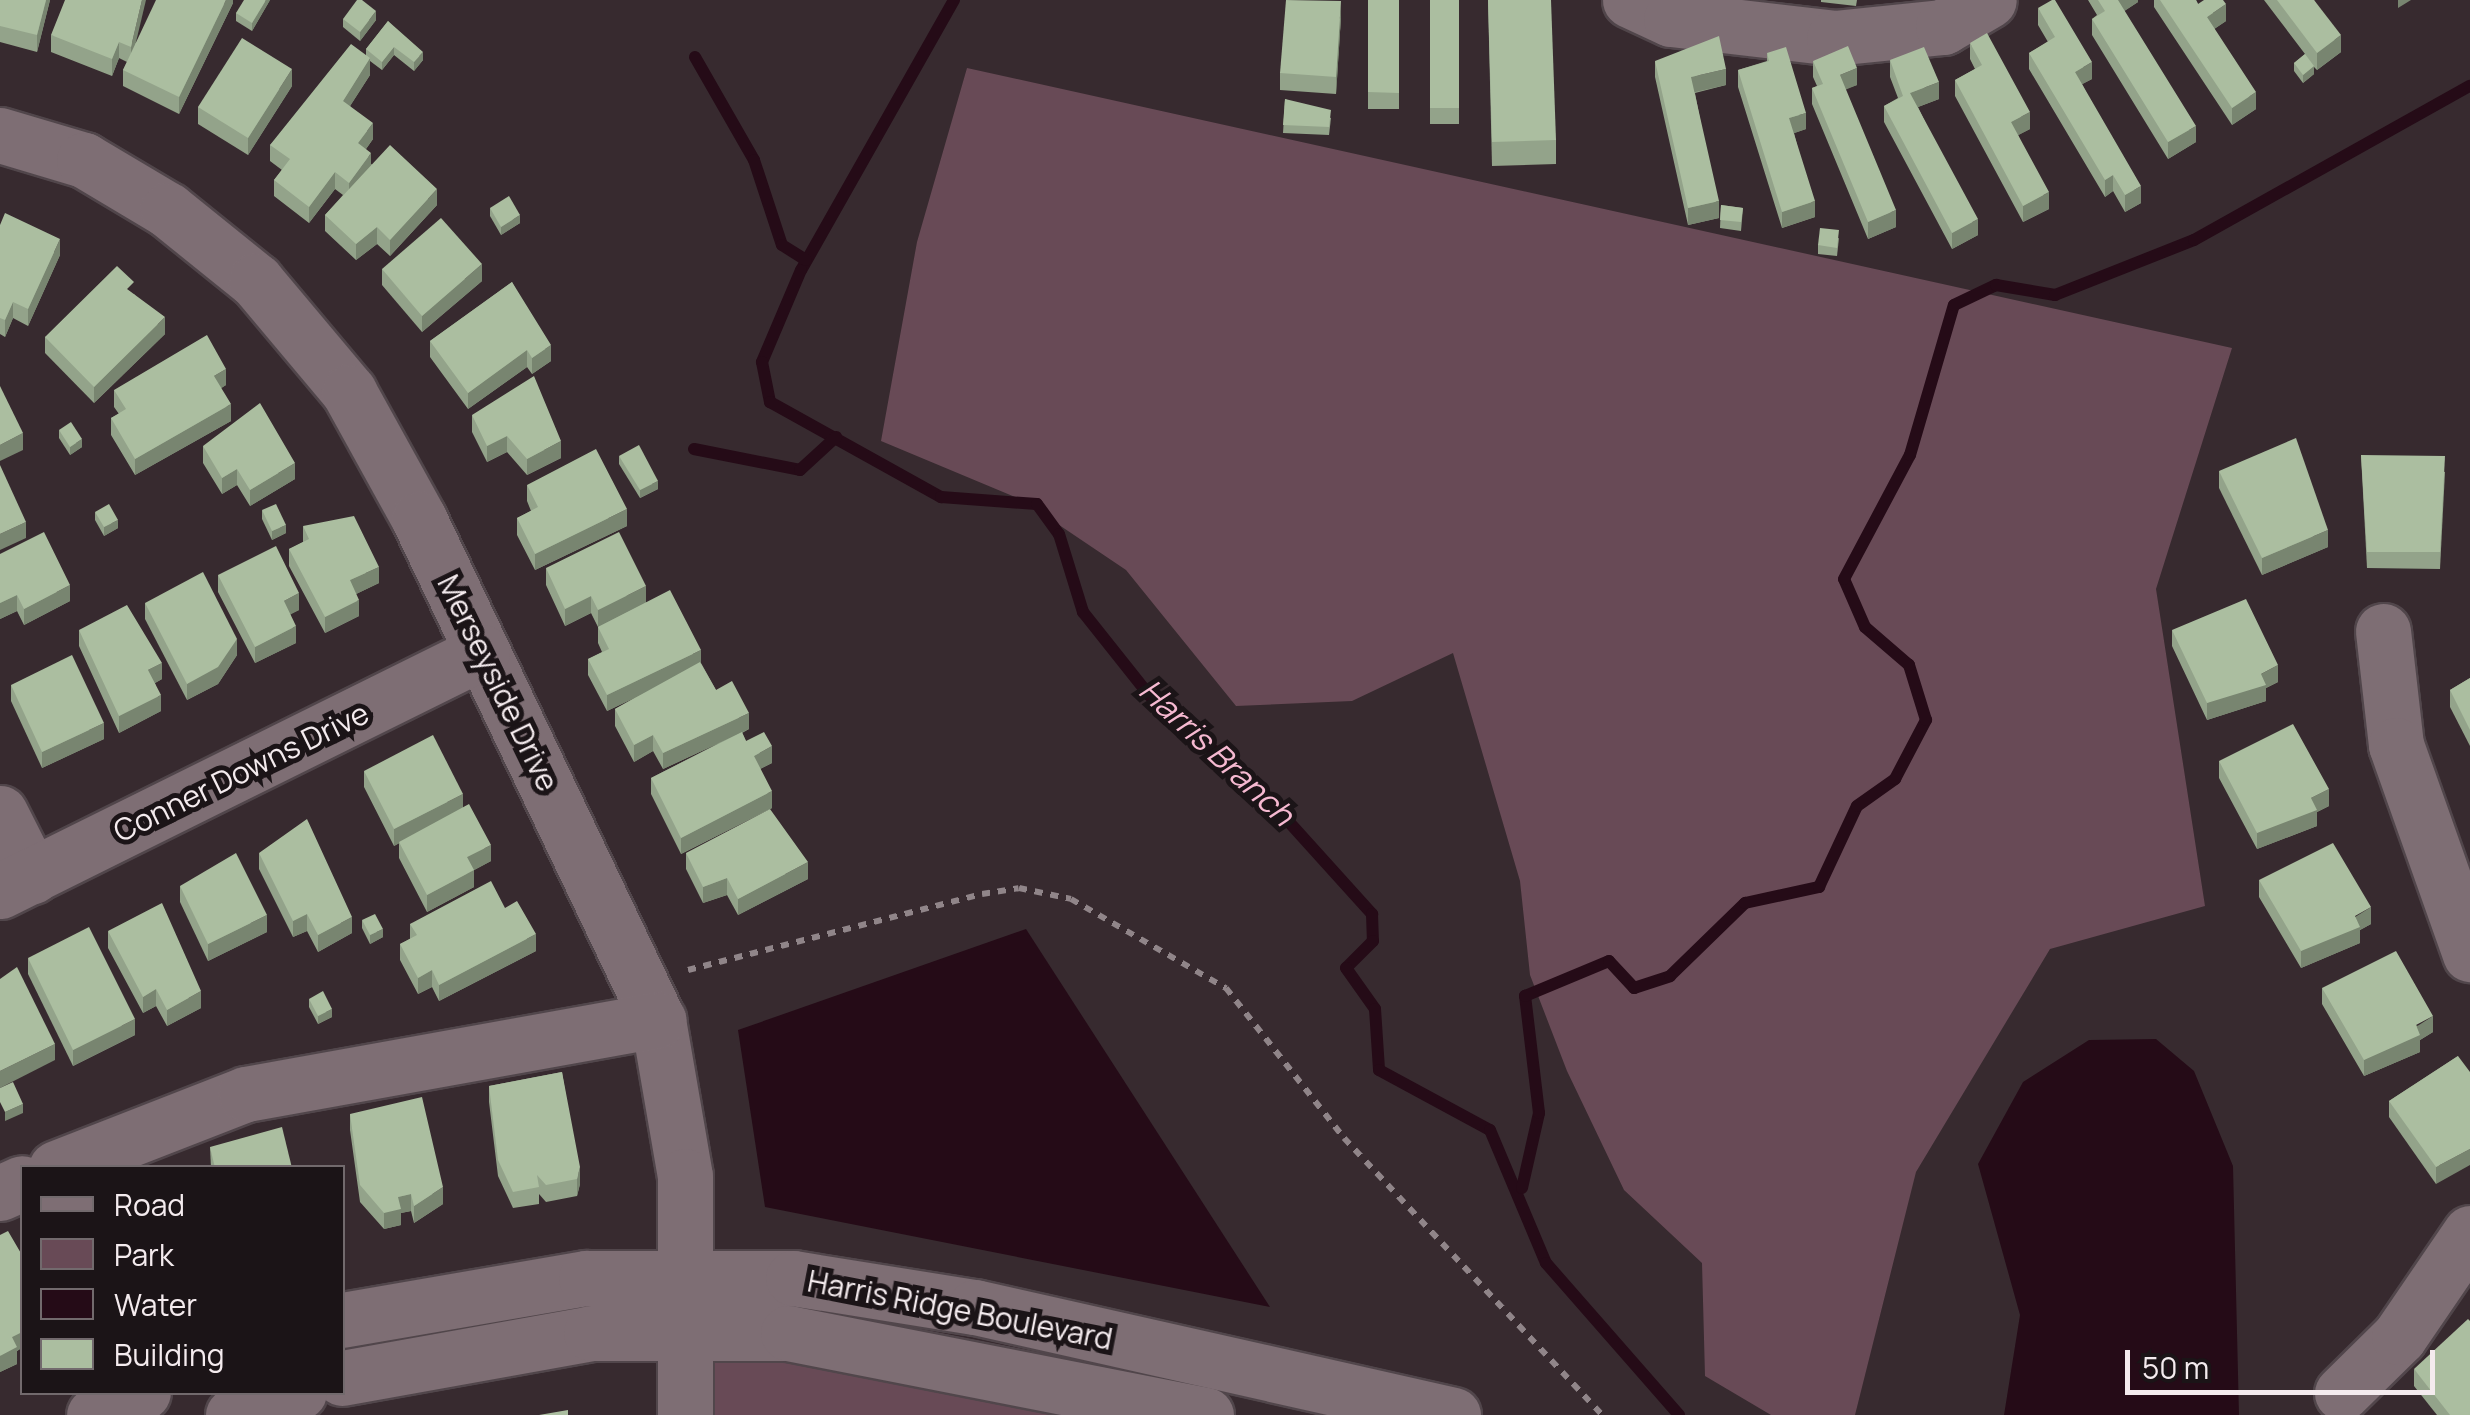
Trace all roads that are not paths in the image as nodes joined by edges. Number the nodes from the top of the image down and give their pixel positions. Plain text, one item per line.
1 (1630, 0) edge
2 (1989, 0) edge
3 (0, 135) edge
4 (2383, 631) dead end
5 (482, 652) junction
6 (0, 814) edge
7 (16, 884) edge
8 (2470, 954) edge
9 (658, 1020) junction
10 (64, 1165) edge
11 (2470, 1234) edge
12 (687, 1274) junction
13 (345, 1319) edge
14 (686, 1330) junction
15 (345, 1377) edge
16 (2342, 1393) dead end
17 (137, 1395) edge
18 (291, 1395) edge
19 (94, 1415) edge
20 (233, 1415) edge
21 (685, 1415) edge
22 (1203, 1415) edge
23 (1454, 1415) edge

1 - 2 street
3 - 5 street, Merseyside Drive
4 - 8 street
5 - 7 street, Conner Downs Drive
5 - 9 street, Merseyside Drive
6 - 7 street
9 - 10 street
9 - 12 street, Merseyside Drive
11 - 16 street
12 - 13 street, Harris Ridge Boulevard
12 - 14 street, Merseyside Drive
12 - 23 street, Harris Ridge Boulevard
14 - 15 street, Harris Ridge Boulevard
14 - 21 street, Merseyside Drive
14 - 22 street, Harris Ridge Boulevard
17 - 19 street
18 - 20 street

